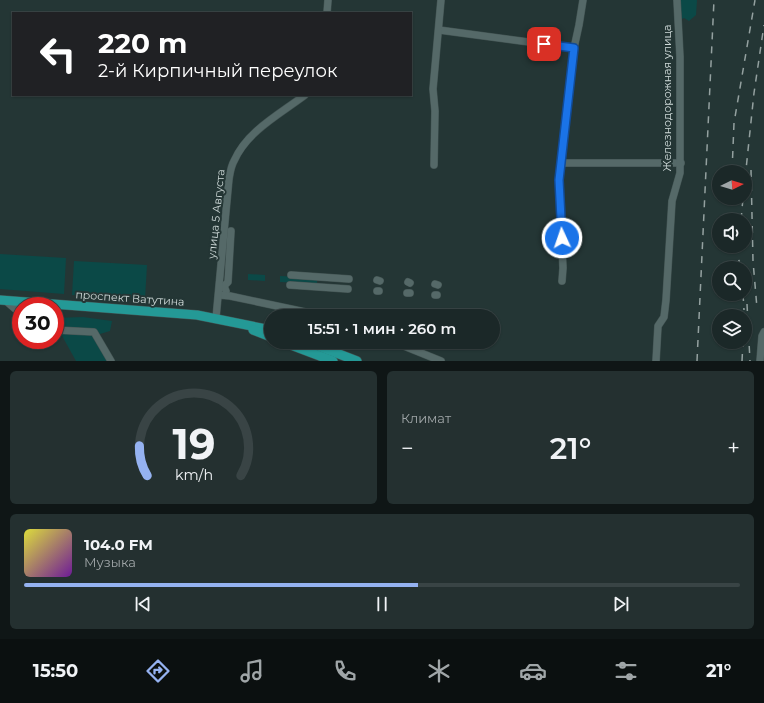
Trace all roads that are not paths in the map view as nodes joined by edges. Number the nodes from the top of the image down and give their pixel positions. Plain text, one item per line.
1 (328, 0) edge
2 (441, 0) edge
3 (583, 0) edge
4 (677, 0) edge
5 (327, 12) edge
6 (439, 30) junction
7 (574, 48) junction
8 (303, 96) edge
9 (561, 163) junction
10 (681, 163) junction
11 (434, 165) dead end
12 (231, 232) dead end
13 (291, 275) dead end
14 (349, 278) dead end
15 (562, 281) dead end
16 (227, 285) dead end
17 (290, 285) dead end
18 (348, 289) dead end
19 (219, 295) junction
20 (3, 300) edge
21 (12, 307) edge
22 (289, 309) edge
23 (216, 318) junction
24 (233, 322) junction
25 (264, 329) edge
26 (64, 330) edge
27 (764, 332) edge
28 (264, 334) edge
29 (302, 349) edge
30 (326, 349) edge
31 (411, 349) edge
32 (111, 361) edge
33 (333, 361) edge
34 (357, 361) edge
35 (441, 361) edge
36 (656, 361) edge
37 (760, 361) edge

1 - 5 street
2 - 6 street
3 - 7 street
4 - 10 street, Железнодорожная улица
6 - 7 street
6 - 11 street
7 - 9 street
8 - 19 street, улица 5 Августа
9 - 10 street
9 - 15 street
10 - 36 street, Железнодорожная улица
12 - 16 street
13 - 14 street
17 - 18 street
19 - 22 street
19 - 23 street, улица 5 Августа
20 - 21 street
20 - 23 main road, проспект Ватутина
23 - 24 main road, проспект Ватутина
24 - 25 main road, проспект Ватутина
24 - 28 main road, проспект Ватутина
26 - 32 street
27 - 37 street
29 - 33 main road
30 - 34 main road
31 - 35 street

